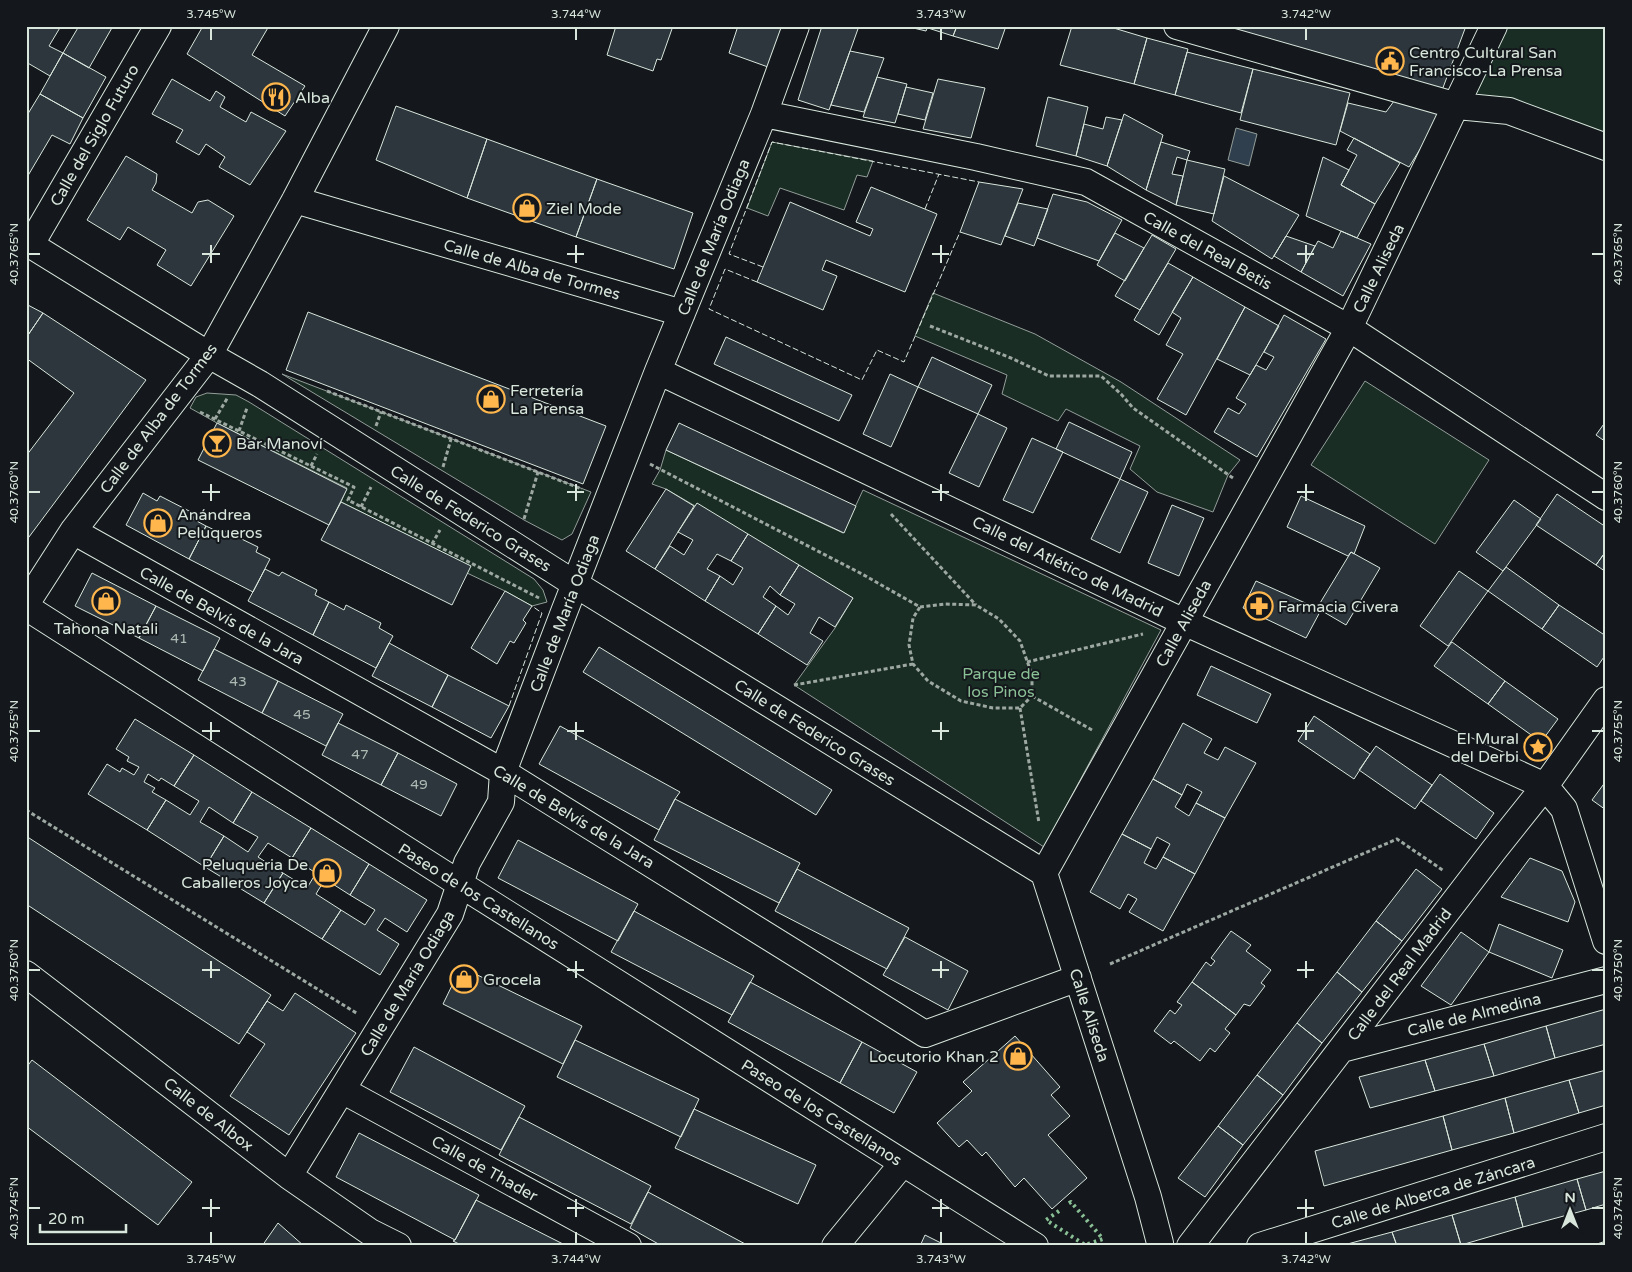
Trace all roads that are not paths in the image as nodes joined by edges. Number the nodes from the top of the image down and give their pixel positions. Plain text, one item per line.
1 (158, 26) edge
2 (386, 26) edge
3 (796, 26) edge
4 (1176, 26) edge
5 (1494, 26) edge
6 (1457, 106) junction
7 (764, 114) junction
8 (1606, 147) edge
9 (295, 200) junction
10 (28, 243) edge
11 (682, 312) junction
12 (1349, 328) junction
13 (209, 354) junction
14 (658, 371) junction
15 (1606, 497) edge
16 (73, 531) junction
17 (575, 584) junction
18 (26, 605) edge
19 (1184, 622) junction
20 (1606, 700) edge
21 (504, 772) junction
22 (1545, 786) junction
23 (1044, 873) junction
24 (460, 884) junction
25 (1606, 942) edge
26 (26, 974) edge
27 (1078, 978) junction
28 (1606, 980) edge
29 (1342, 1049) junction
30 (342, 1090) junction
31 (1606, 1137) edge
32 (903, 1163) junction
33 (289, 1176) junction
34 (1161, 1245) edge
35 (398, 1246) edge
36 (628, 1246) edge
37 (835, 1246) edge
38 (1035, 1246) edge
39 (1190, 1246) edge
40 (1260, 1246) edge

1 - 10 street, Calle del Siglo Futuro
2 - 9 street, Calle de Alba de Tormes
3 - 7 street, Calle de María Odiaga
4 - 6 street
5 - 6 street, Calle Aliseda
6 - 8 street
6 - 12 street, Calle Aliseda
7 - 11 street, Calle de María Odiaga
7 - 12 street, Calle del Real Betis
9 - 11 street, Calle de Alba de Tormes
9 - 13 street, Calle de Alba de Tormes
10 - 13 street, Calle de Federico Grases
11 - 14 street, Calle de María Odiaga
12 - 15 street, Calle del Real Betis
12 - 19 street, Calle Aliseda
13 - 16 street, Calle de Alba de Tormes
13 - 17 street, Calle de Federico Grases
14 - 17 street, Calle de María Odiaga
14 - 19 street, Calle del Atlético de Madrid
16 - 18 street, Calle de Alba de Tormes
16 - 21 street, Calle de Belvís de la Jara
17 - 21 street, Calle de María Odiaga
17 - 23 street, Calle de Federico Grases
18 - 24 street, Paseo de los Castellanos
19 - 22 street, Calle del Atlético de Madrid
19 - 23 street, Calle Aliseda
20 - 22 street, Calle del Real Madrid
21 - 24 street, Calle de María Odiaga
21 - 27 street, Calle de Belvís de la Jara
22 - 25 street, Calle del Atlético de Madrid
22 - 29 street, Calle del Real Madrid
23 - 27 street, Calle Aliseda
24 - 30 street, Calle de María Odiaga
24 - 32 street, Paseo de los Castellanos
26 - 33 street, Calle de Albox
27 - 34 street, Calle Aliseda
28 - 29 street, Calle de Almedina
29 - 39 street, Calle del Real Madrid
30 - 33 street, Calle de María Odiaga
30 - 36 street, Calle de Thader
31 - 40 street, Calle de Alberca de Záncara
32 - 37 street
32 - 38 street, Paseo de los Castellanos
33 - 35 street, Calle de Albox

